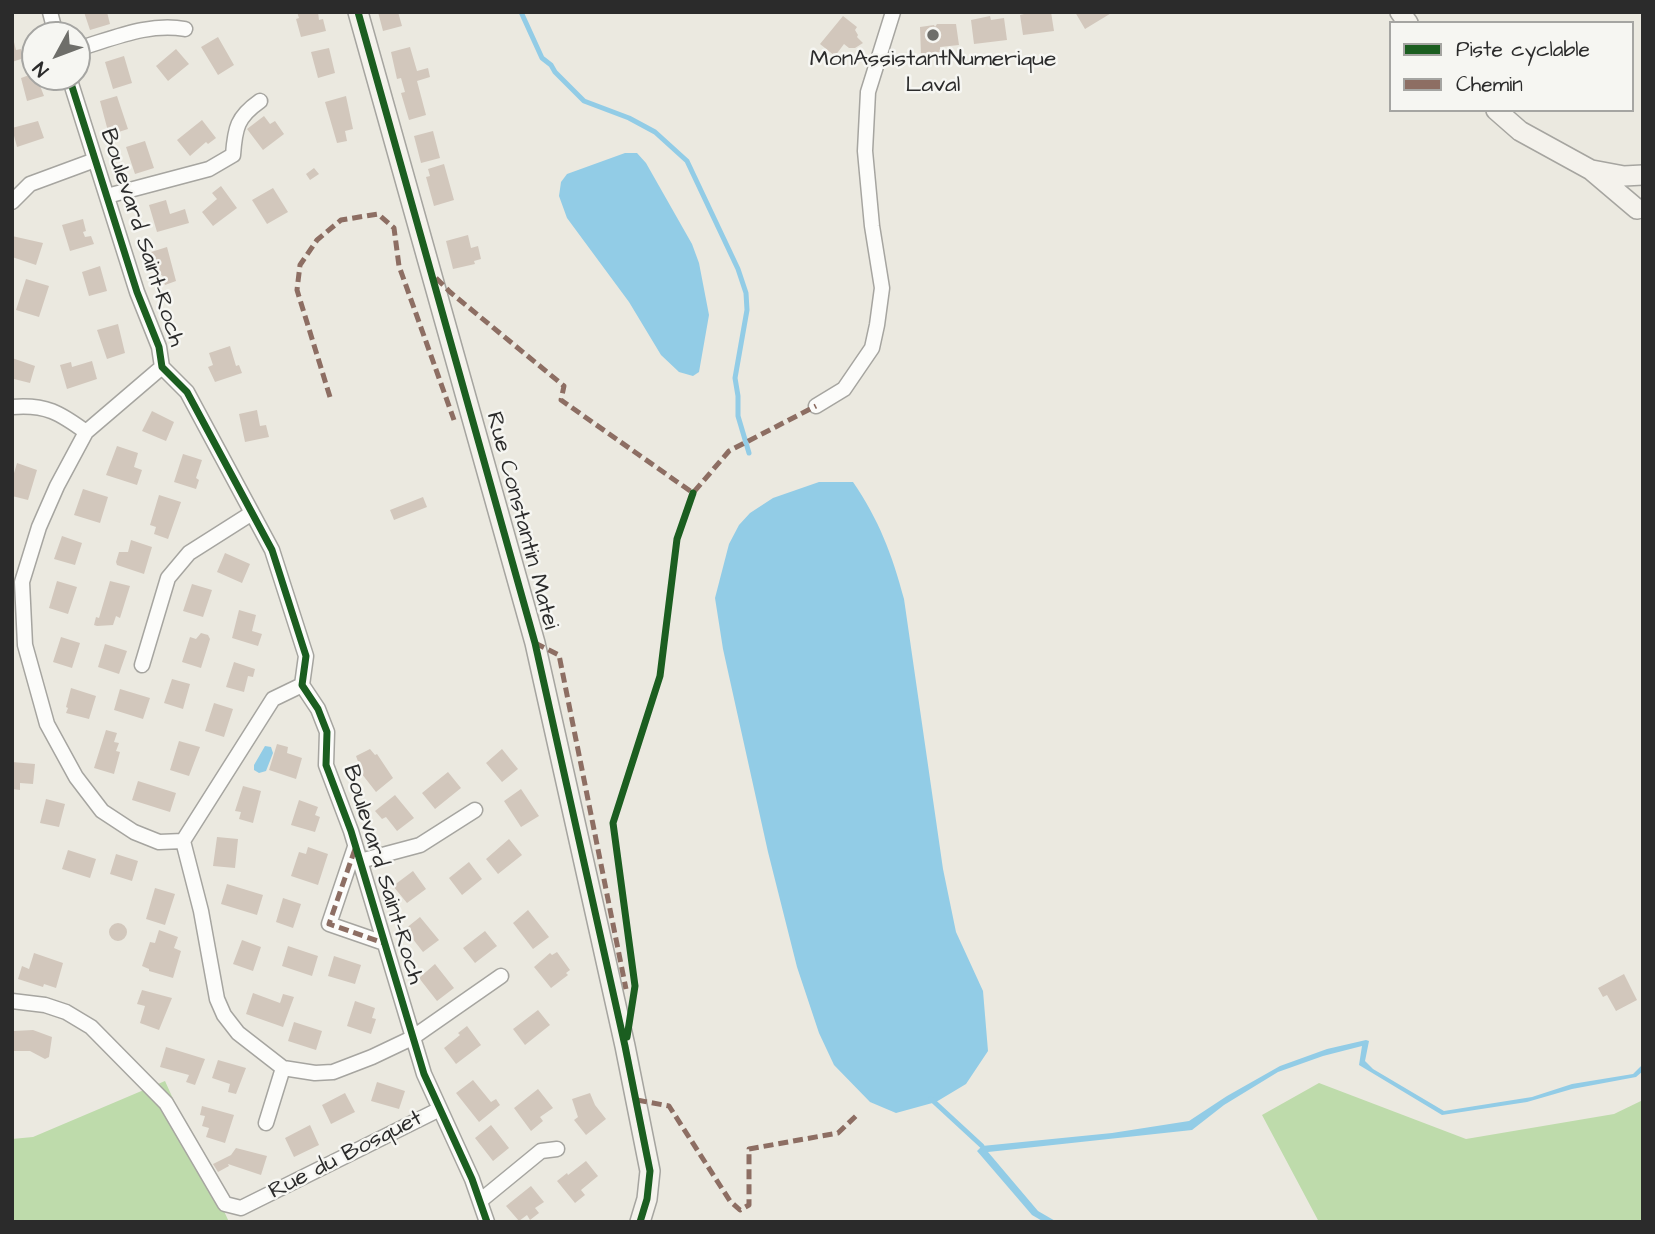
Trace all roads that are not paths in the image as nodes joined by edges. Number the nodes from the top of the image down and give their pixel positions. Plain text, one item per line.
1 (358, 12) edge
2 (893, 12) edge
3 (186, 29) dead end
4 (91, 46) edge
5 (73, 91) edge
6 (260, 101) dead end
7 (1498, 112) edge
8 (95, 160) junction
9 (1591, 170) junction
10 (1643, 175) edge
11 (1643, 185) edge
12 (107, 197) junction
13 (12, 202) edge
14 (1640, 216) edge
15 (162, 367) junction
16 (816, 406) dead end
17 (12, 407) edge
18 (86, 432) junction
19 (252, 513) junction
20 (17, 579) edge
21 (142, 665) dead end
22 (302, 685) junction
23 (475, 810) dead end
24 (183, 841) junction
25 (358, 854) junction
26 (384, 943) junction
27 (501, 976) dead end
28 (12, 1001) edge
29 (412, 1038) junction
30 (283, 1068) junction
31 (440, 1109) junction
32 (267, 1123) dead end
33 (558, 1149) dead end
34 (480, 1201) junction
35 (487, 1222) edge
36 (640, 1222) edge

1 - 36 street, Rue Constantin Matei
2 - 16 street
3 - 4 street
5 - 8 street, Boulevard Saint-Roch
6 - 12 street
7 - 9 street
8 - 12 street, Boulevard Saint-Roch
8 - 13 street
9 - 10 street
9 - 14 street
11 - 14 street
12 - 15 street, Boulevard Saint-Roch
15 - 18 street
15 - 19 street, Boulevard Saint-Roch
17 - 18 street
18 - 20 street
19 - 21 street
19 - 22 street, Boulevard Saint-Roch
20 - 24 street
22 - 24 street
22 - 25 street, Boulevard Saint-Roch
23 - 25 street
24 - 30 street
25 - 26 street, Boulevard Saint-Roch
25 - 26 street, Boulevard Saint-Roch
26 - 29 street, Boulevard Saint-Roch
27 - 29 street
28 - 31 street, Rue du Bosquet
29 - 30 street
29 - 31 street, Boulevard Saint-Roch
30 - 32 street
31 - 34 street, Boulevard Saint-Roch
33 - 34 street
34 - 35 street, Boulevard Saint-Roch

